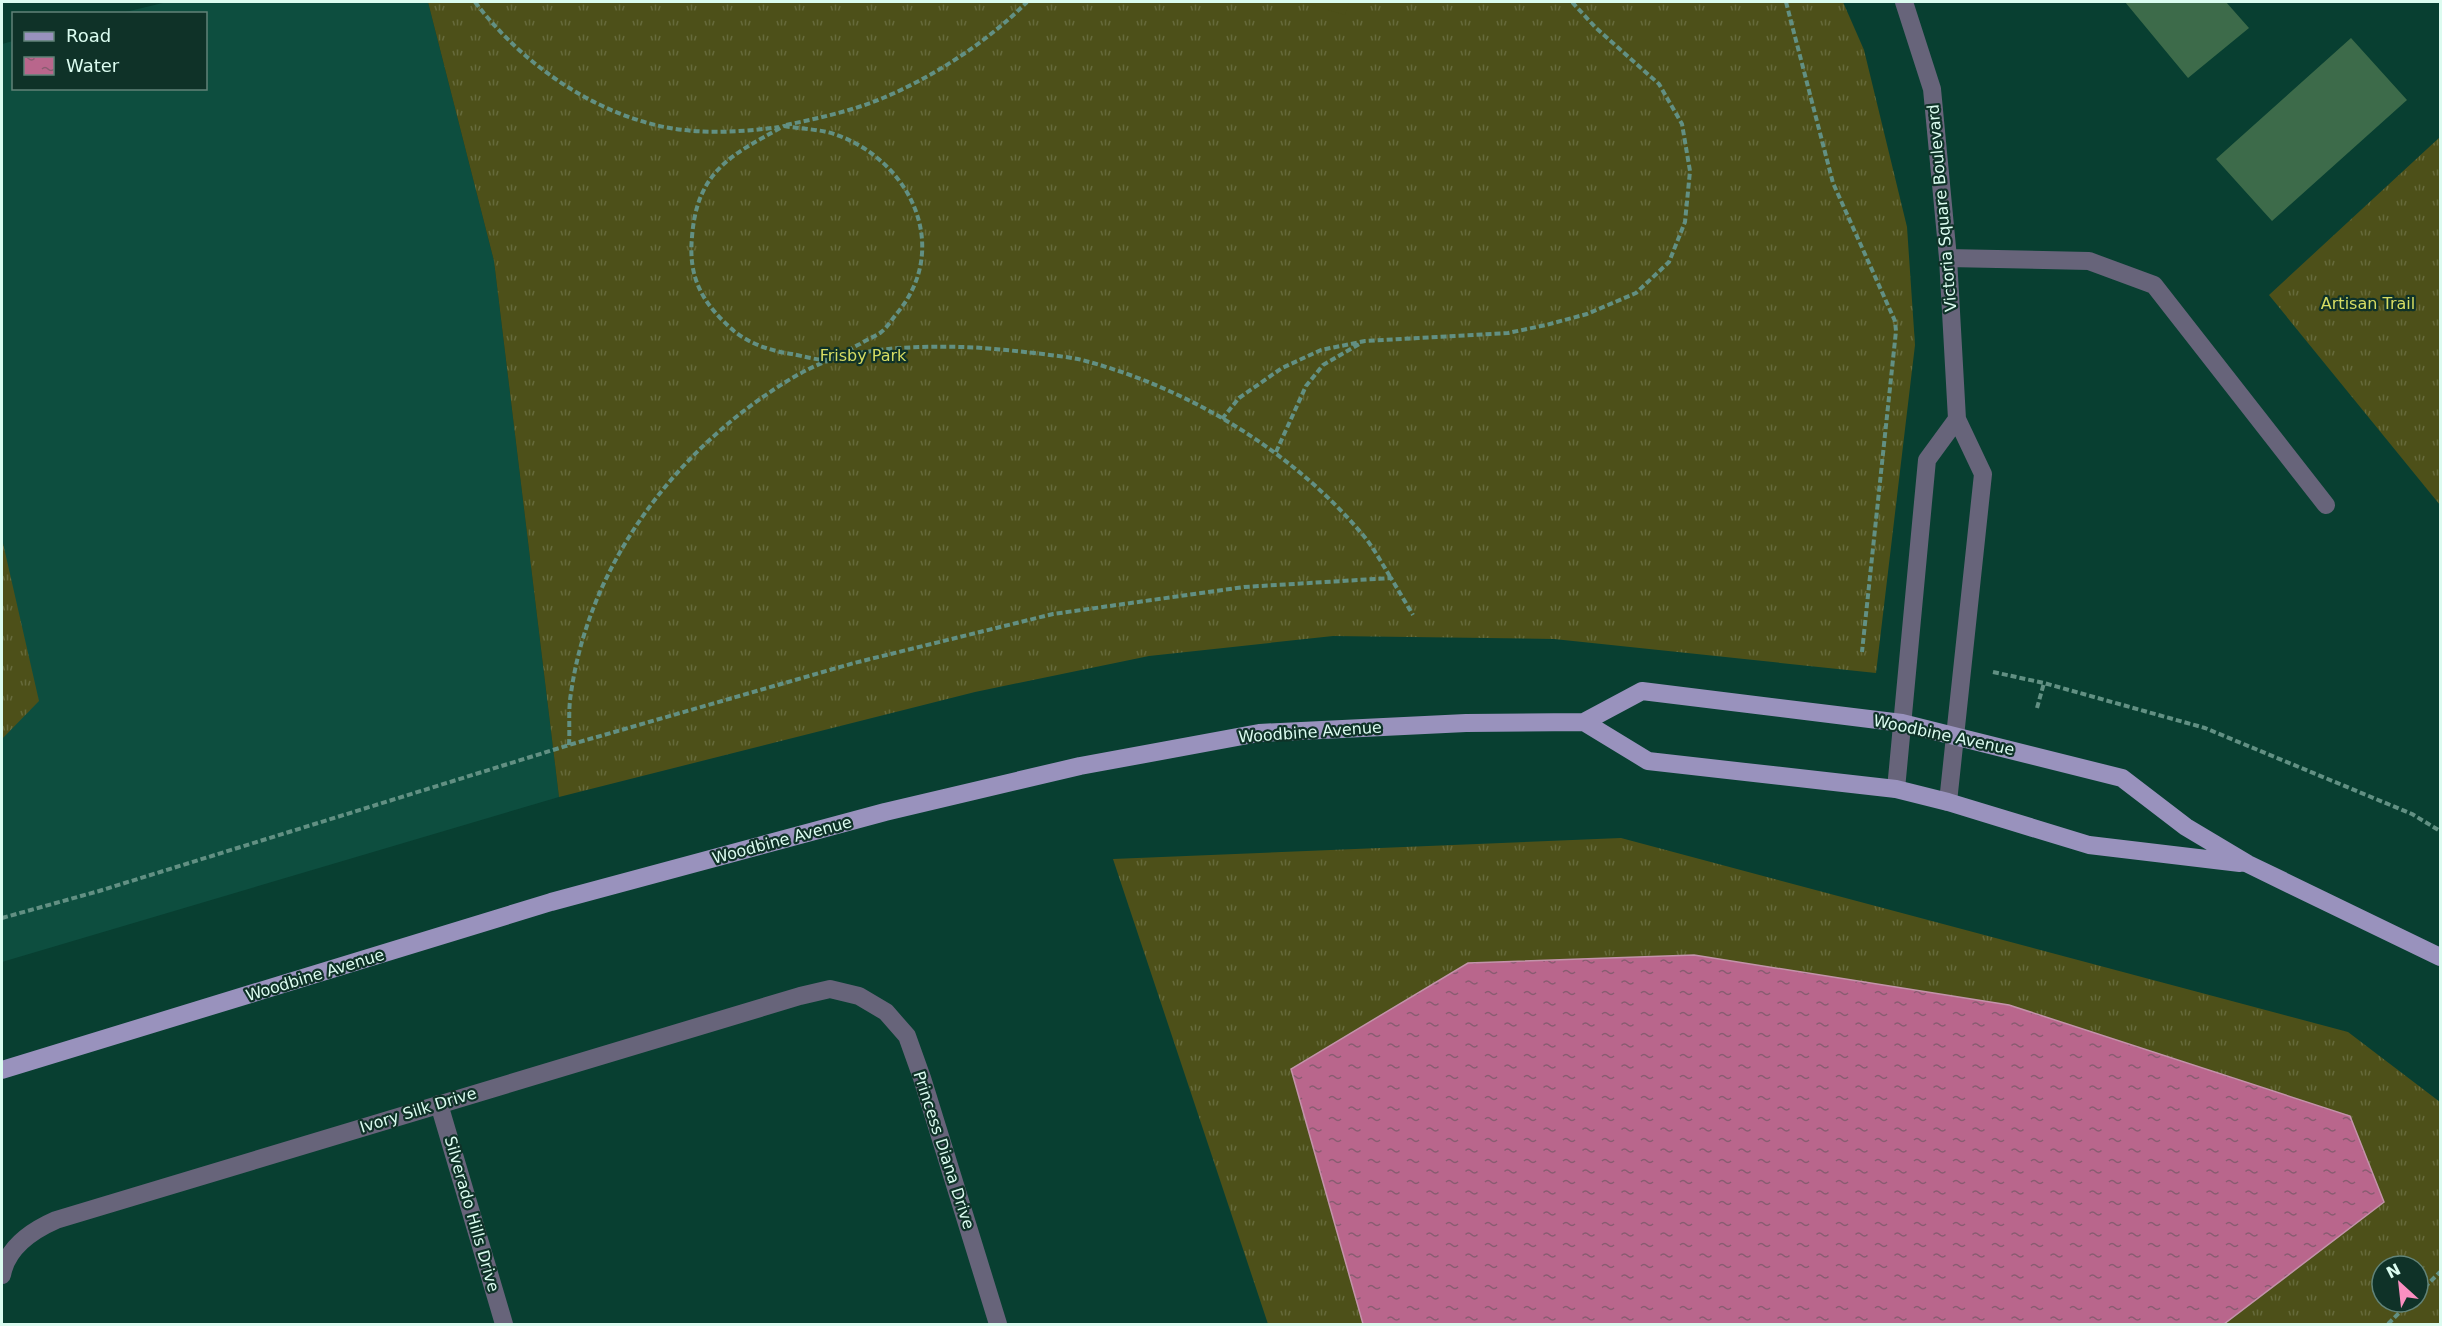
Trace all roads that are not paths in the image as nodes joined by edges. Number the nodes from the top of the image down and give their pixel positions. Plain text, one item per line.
1 (1904, 2) edge
2 (1948, 258) junction
3 (1957, 419) junction
4 (2326, 505) dead end
5 (1584, 722) junction
6 (1902, 723) junction
7 (1955, 736) junction
8 (1896, 789) junction
9 (1948, 801) junction
10 (2248, 864) junction
11 (2440, 957) edge
12 (859, 996) joint
13 (2, 1070) edge
14 (439, 1104) junction
15 (2, 1269) edge
16 (504, 1324) edge
17 (998, 1324) edge

1 - 2 street, Victoria Square Boulevard
2 - 3 street, Victoria Square Boulevard
2 - 4 street
3 - 6 street
3 - 7 street, Victoria Square Boulevard
5 - 6 main road, Woodbine Avenue
5 - 8 main road, Woodbine Avenue
5 - 13 main road, Woodbine Avenue
6 - 7 main road, Woodbine Avenue
6 - 8 street
7 - 9 street, Victoria Square Boulevard
7 - 10 main road, Woodbine Avenue
8 - 9 main road, Woodbine Avenue
9 - 10 main road, Woodbine Avenue
10 - 11 main road, Woodbine Avenue
12 - 14 street, Ivory Silk Drive
12 - 17 street, Princess Diana Drive
14 - 15 street, Ivory Silk Drive
14 - 16 street, Silverado Hills Drive

